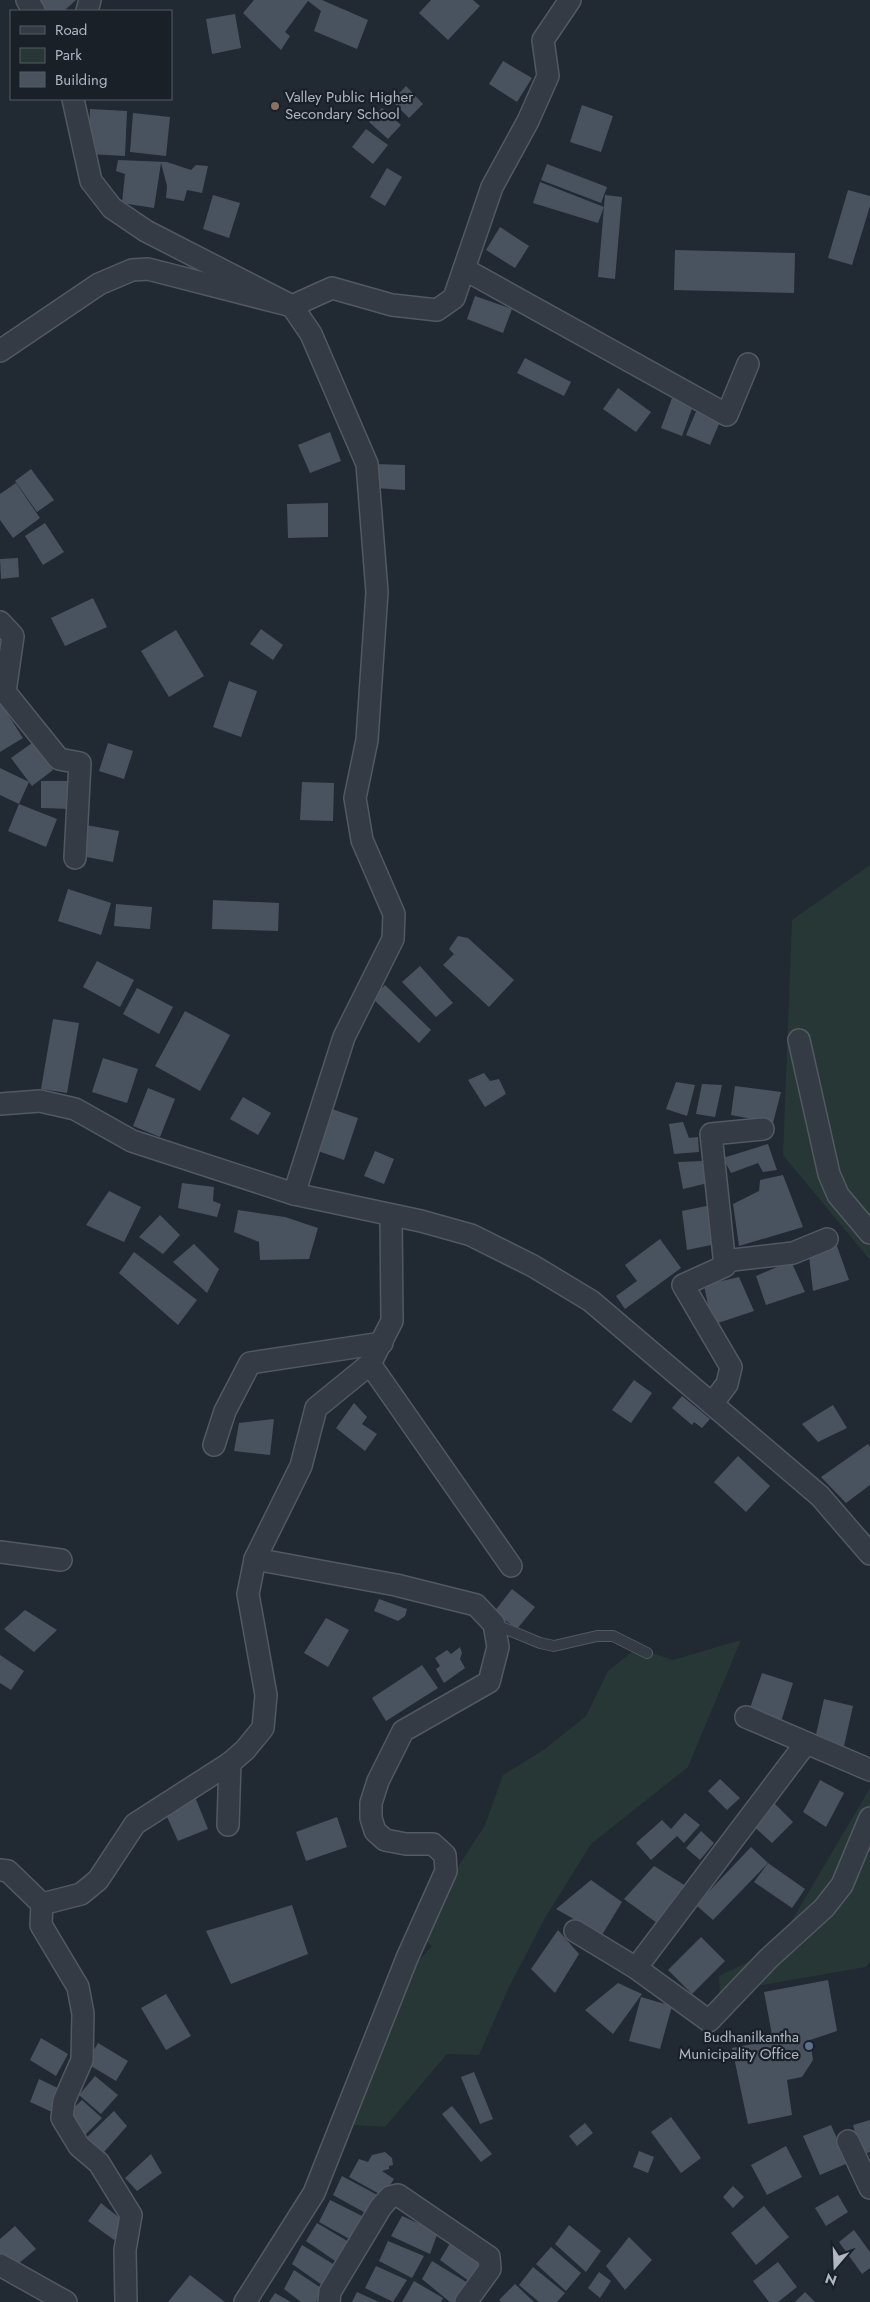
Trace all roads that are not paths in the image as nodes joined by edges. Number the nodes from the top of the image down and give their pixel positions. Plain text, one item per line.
1 (568, 1) edge
2 (73, 100) edge
3 (464, 269) junction
4 (292, 306) junction
5 (0, 351) edge
6 (748, 364) dead end
7 (0, 622) edge
8 (75, 858) dead end
9 (799, 1040) dead end
10 (0, 1104) edge
11 (763, 1129) dead end
12 (294, 1194) junction
13 (391, 1216) junction
14 (870, 1233) edge
15 (827, 1239) dead end
16 (724, 1261) junction
17 (382, 1343) junction
18 (370, 1364) junction
19 (712, 1404) junction
20 (214, 1445) dead end
21 (0, 1552) edge
22 (870, 1554) edge
23 (255, 1559) junction
24 (61, 1560) dead end
25 (511, 1566) dead end
26 (494, 1624) junction
27 (647, 1653) dead end
28 (746, 1717) dead end
29 (806, 1743) junction
30 (230, 1763) junction
31 (870, 1770) edge
32 (870, 1818) edge
33 (228, 1825) dead end
34 (0, 1870) edge
35 (42, 1904) junction
36 (575, 1931) dead end
37 (636, 1968) junction
38 (848, 2141) dead end
39 (870, 2188) edge
40 (0, 2265) edge
41 (66, 2302) edge
42 (126, 2302) edge
43 (245, 2302) edge
44 (329, 2302) edge
45 (466, 2302) edge

1 - 3 street
2 - 4 street
3 - 4 street
3 - 6 street
4 - 5 street
4 - 12 street
7 - 8 street
9 - 14 street
10 - 12 street
11 - 16 street
12 - 13 street
13 - 17 street
13 - 19 street
15 - 16 street
16 - 19 street
17 - 18 street
17 - 20 street
18 - 23 street
18 - 25 street
19 - 22 street
21 - 24 street
23 - 26 street
23 - 30 street
26 - 27 lane
26 - 43 street
28 - 29 street
29 - 31 street
29 - 37 street
30 - 33 street
30 - 35 street
32 - 37 street
34 - 35 street
35 - 42 street
36 - 37 street
38 - 39 street
40 - 41 street
44 - 45 street

